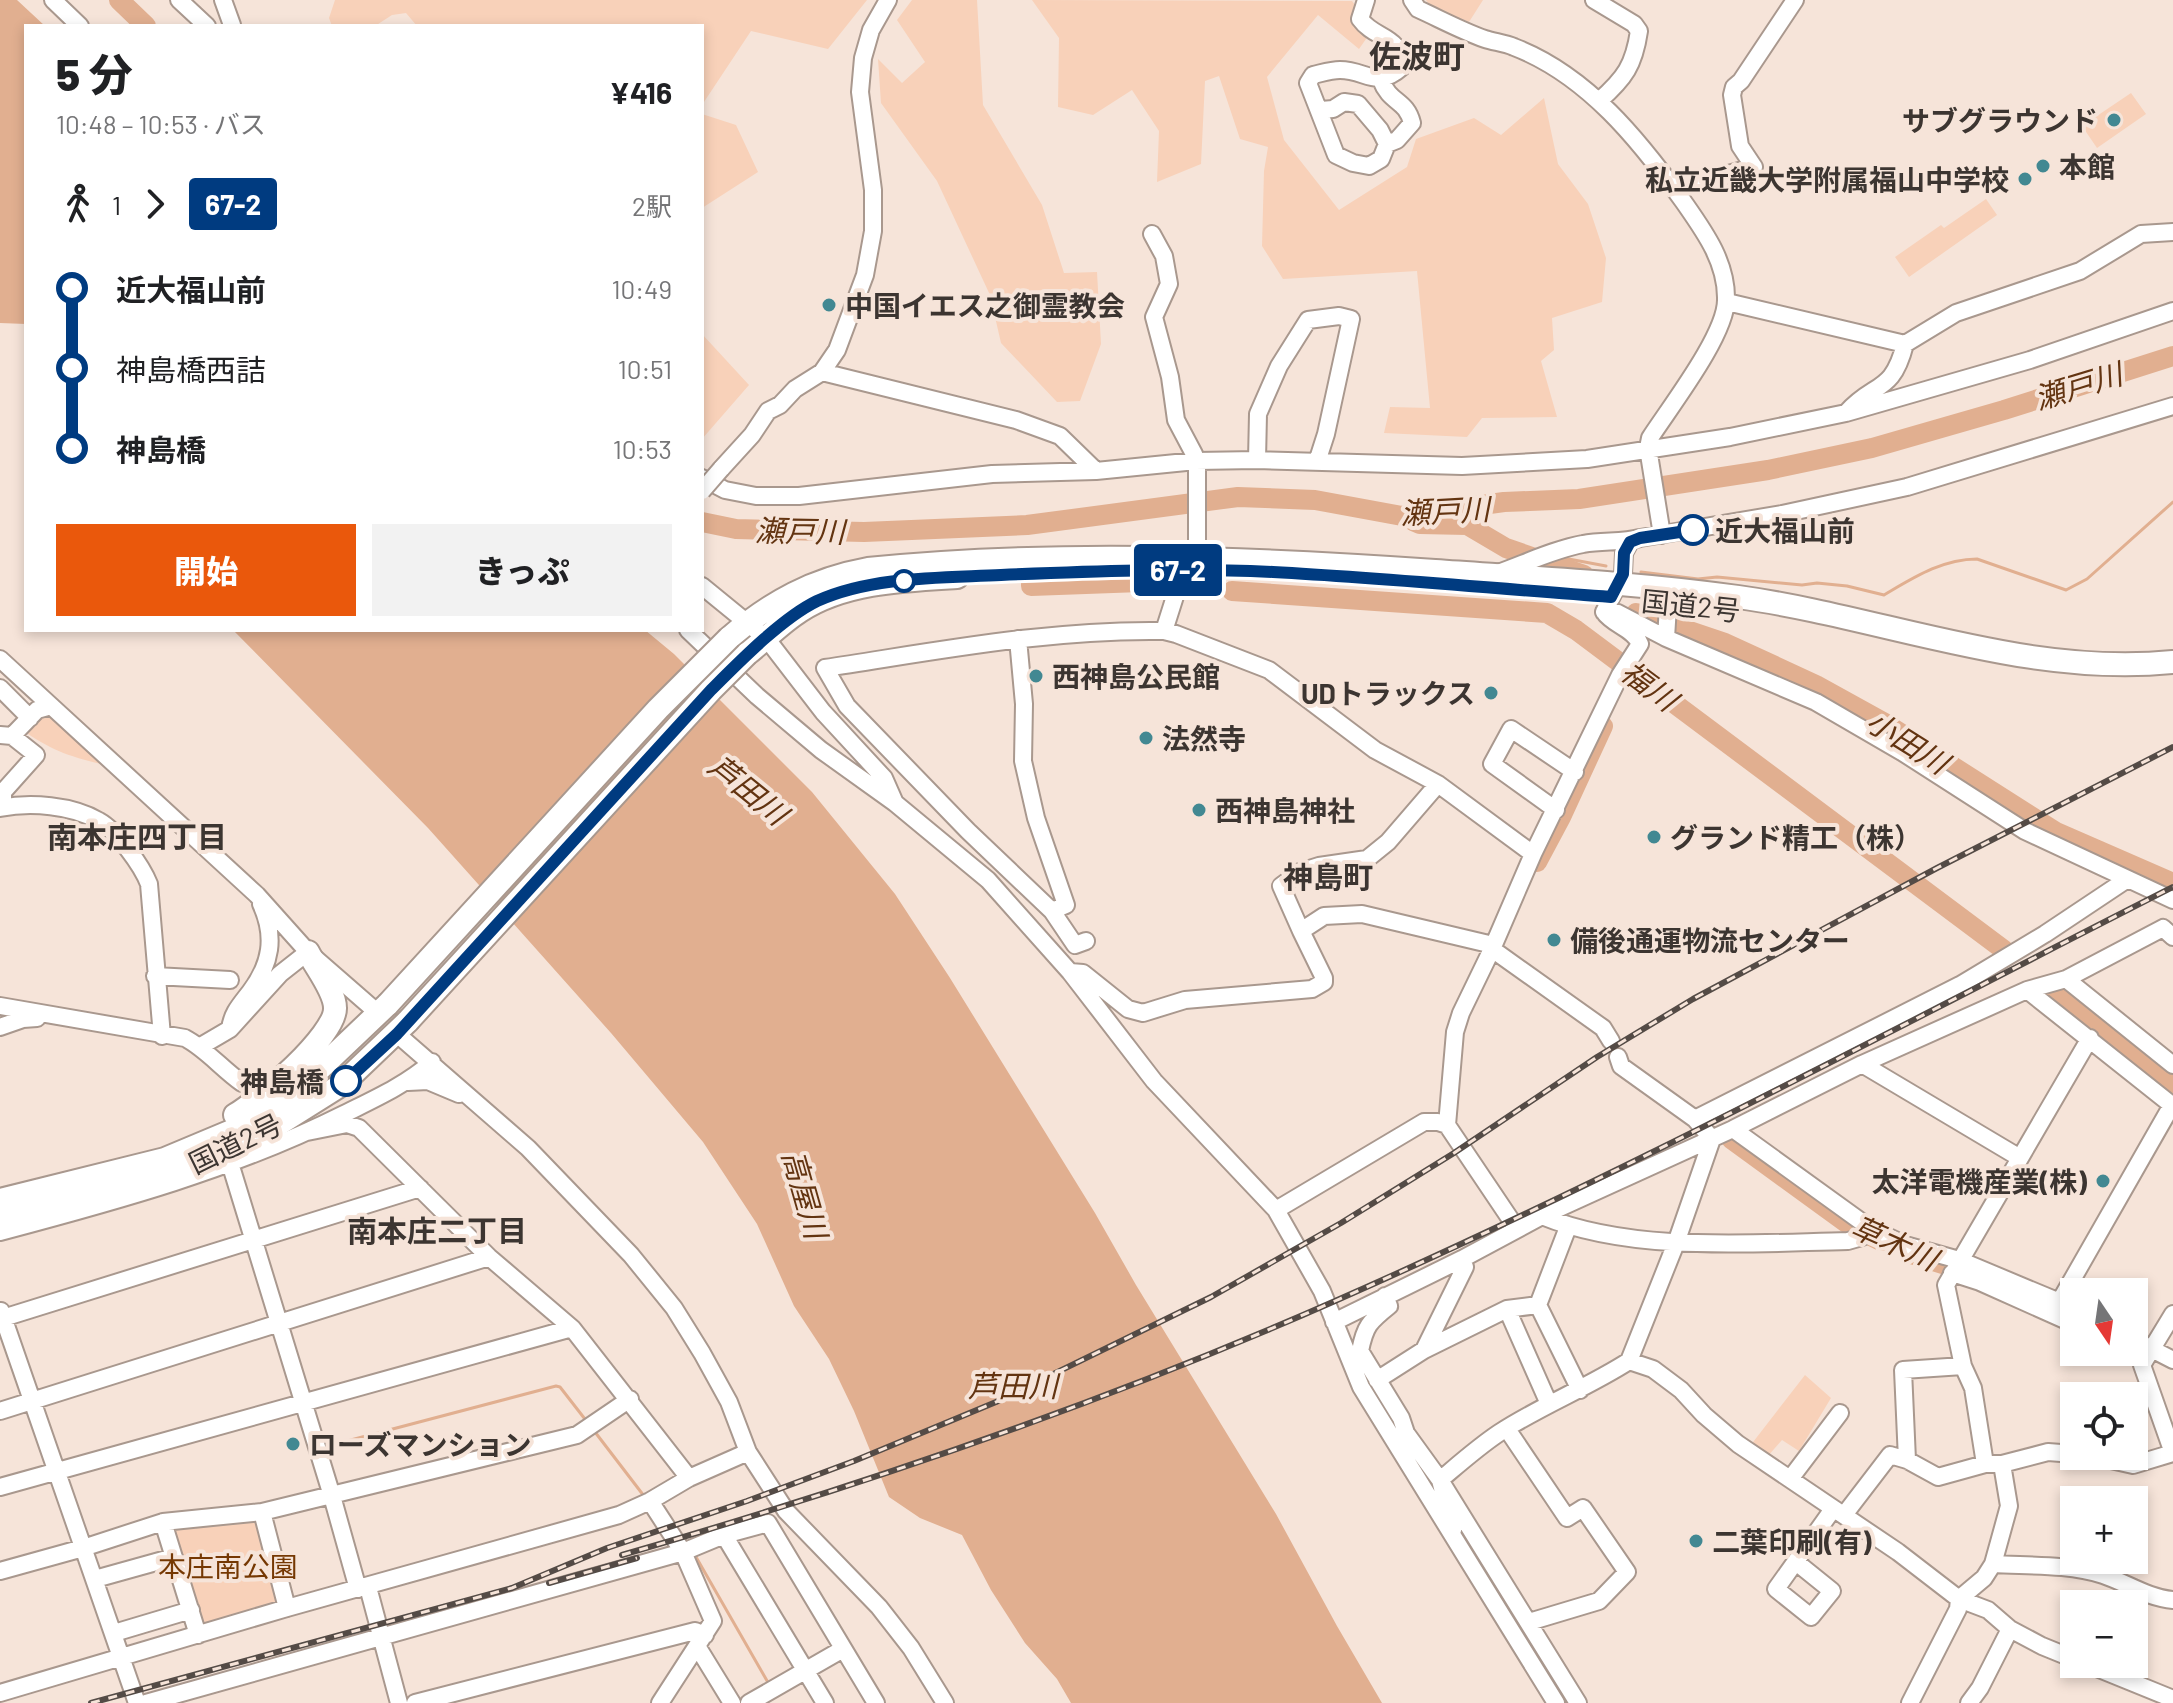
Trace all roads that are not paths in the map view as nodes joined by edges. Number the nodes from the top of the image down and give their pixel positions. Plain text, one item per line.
1 (53, 0) edge
2 (179, 0) edge
3 (223, 0) edge
4 (888, 0) edge
5 (1366, 0) edge
6 (1412, 0) edge
7 (1594, 0) edge
8 (1795, 0) edge
9 (78, 24) edge
10 (205, 24) edge
11 (232, 24) edge
12 (1381, 80) junction
13 (1599, 101) junction
14 (1321, 110) junction
15 (1387, 144) junction
16 (1674, 189) junction
17 (2173, 232) edge
18 (1152, 234) dead end
19 (1727, 302) junction
20 (2173, 311) edge
21 (1905, 344) junction
22 (822, 372) junction
23 (2173, 406) edge
24 (2153, 412) junction
25 (1846, 413) junction
26 (2173, 413) edge
27 (1648, 451) junction
28 (1257, 460) junction
29 (1317, 462) junction
30 (1197, 465) junction
31 (1096, 471) junction
32 (704, 479) edge
33 (704, 489) edge
34 (1661, 530) junction
35 (1630, 542) junction
36 (1187, 567) junction
37 (1493, 575) junction
38 (704, 588) edge
39 (1611, 598) junction
40 (1668, 616) junction
41 (747, 622) junction
42 (1164, 631) junction
43 (690, 632) edge
44 (767, 639) junction
45 (1018, 639) junction
46 (0, 659) edge
47 (2173, 662) edge
48 (825, 668) junction
49 (2173, 675) edge
50 (0, 688) edge
51 (51, 706) junction
52 (30, 718) junction
53 (6, 735) edge
54 (859, 753) junction
55 (1575, 772) junction
56 (1438, 784) junction
57 (895, 803) junction
58 (1, 807) edge
59 (1556, 810) junction
60 (1533, 854) junction
61 (988, 880) junction
62 (2126, 880) junction
63 (257, 895) junction
64 (2173, 900) edge
65 (1052, 911) junction
66 (1301, 931) junction
67 (2173, 937) edge
68 (1086, 941) dead end
69 (1493, 947) junction
70 (308, 952) junction
71 (1070, 972) junction
72 (155, 976) junction
73 (2066, 979) junction
74 (230, 980) dead end
75 (2027, 990) junction
76 (0, 1006) edge
77 (383, 1009) junction
78 (54, 1017) junction
79 (0, 1027) edge
80 (402, 1027) junction
81 (230, 1029) junction
82 (162, 1036) junction
83 (2090, 1038) junction
84 (1611, 1041) dead end
85 (201, 1046) junction
86 (1618, 1057) dead end
87 (432, 1062) junction
88 (1862, 1064) junction
89 (2173, 1065) edge
90 (408, 1082) junction
91 (242, 1083) dead end
92 (2173, 1106) edge
93 (488, 1111) junction
94 (1695, 1119) junction
95 (1447, 1125) junction
96 (1733, 1129) junction
97 (307, 1132) junction
98 (1712, 1139) junction
99 (2020, 1158) junction
100 (230, 1163) junction
101 (127, 1168) junction
102 (420, 1188) junction
103 (0, 1200) edge
104 (1276, 1210) junction
105 (1542, 1216) junction
106 (0, 1221) edge
107 (1568, 1227) junction
108 (1517, 1229) junction
109 (1867, 1231) junction
110 (0, 1232) edge
111 (259, 1239) junction
112 (1676, 1243) junction
113 (489, 1257) junction
114 (1462, 1259) junction
115 (1955, 1267) junction
116 (2081, 1278) edge
117 (1385, 1296) junction
118 (2060, 1303) edge
119 (1538, 1305) junction
120 (1507, 1309) junction
121 (2, 1314) edge
122 (2173, 1314) edge
123 (2060, 1318) edge
124 (283, 1322) junction
125 (1334, 1322) junction
126 (572, 1328) junction
127 (1424, 1350) junction
128 (2148, 1350) edge
129 (2148, 1355) edge
130 (2173, 1360) edge
131 (1629, 1361) junction
132 (1963, 1366) junction
133 (2142, 1366) edge
134 (1377, 1380) junction
135 (1361, 1387) junction
136 (1580, 1390) junction
137 (630, 1399) junction
138 (308, 1401) junction
139 (33, 1402) junction
140 (1549, 1404) junction
141 (0, 1411) edge
142 (1840, 1413) dead end
143 (1507, 1429) junction
144 (1406, 1433) junction
145 (748, 1452) junction
146 (2060, 1453) edge
147 (2173, 1453) edge
148 (1907, 1460) junction
149 (2148, 1460) edge
150 (1985, 1464) junction
151 (2002, 1464) junction
152 (57, 1470) junction
153 (689, 1478) junction
154 (1790, 1479) junction
155 (1440, 1480) junction
156 (0, 1487) edge
157 (332, 1496) junction
158 (650, 1501) junction
159 (262, 1512) junction
160 (1838, 1512) junction
161 (163, 1522) junction
162 (724, 1535) junction
163 (1457, 1545) junction
164 (83, 1548) junction
165 (683, 1552) junction
166 (174, 1557) junction
167 (1796, 1562) dead end
168 (1993, 1564) junction
169 (0, 1571) edge
170 (95, 1579) junction
171 (363, 1588) junction
172 (1959, 1599) junction
173 (2173, 1600) edge
174 (287, 1608) junction
175 (191, 1610) junction
176 (1500, 1613) junction
177 (1529, 1622) junction
178 (2010, 1629) junction
179 (114, 1633) junction
180 (198, 1635) junction
181 (380, 1638) junction
182 (701, 1641) junction
183 (843, 1649) junction
184 (2060, 1653) edge
185 (122, 1657) junction
186 (1555, 1665) junction
187 (805, 1671) junction
188 (2121, 1678) edge
189 (0, 1693) edge
190 (2173, 1699) edge
191 (137, 1703) edge
192 (146, 1703) edge
193 (399, 1703) edge
194 (415, 1703) edge
195 (660, 1703) edge
196 (732, 1703) edge
197 (749, 1703) edge
198 (825, 1703) edge
199 (876, 1703) edge
200 (945, 1703) edge
201 (1556, 1703) edge
202 (1578, 1703) edge
203 (1910, 1703) edge
204 (1969, 1703) edge

1 - 9 street
2 - 10 street
3 - 11 street
4 - 22 street
5 - 12 street
6 - 13 street
7 - 13 street
8 - 16 street
12 - 14 street
12 - 15 street
13 - 16 street
14 - 15 street
14 - 15 street
16 - 19 street
17 - 21 street
18 - 30 street
19 - 21 street
19 - 27 street
20 - 25 street
21 - 25 street
22 - 31 street
22 - 33 street, bridge
23 - 24 street
24 - 26 street
24 - 34 street
25 - 27 street
27 - 29 street
27 - 34 street
28 - 29 street
28 - 29 street
28 - 30 street
30 - 31 street
30 - 36 street
31 - 32 street
34 - 35 street
35 - 37 street
35 - 39 street
36 - 37 highway, 国道2号
36 - 39 highway, 国道2号
36 - 41 highway, 国道2号
36 - 42 street
36 - 44 highway, 国道2号
37 - 39 highway, 国道2号
38 - 41 street
39 - 40 highway, 国道2号
39 - 40 street
39 - 55 street
40 - 47 highway, 国道2号
40 - 49 highway, 国道2号
40 - 62 street
41 - 44 street
41 - 77 highway, 国道2号, bridge
42 - 45 street
42 - 56 street
43 - 57 street
44 - 54 street
44 - 80 highway, 国道2号, bridge
45 - 48 street
45 - 65 street
46 - 51 street
48 - 54 street
48 - 65 street
50 - 52 street
51 - 52 street
51 - 63 street
52 - 53 street
53 - 58 street
54 - 57 street
55 - 59 street
55 - 59 street
56 - 60 street
56 - 66 street
57 - 61 street
58 - 72 street
59 - 60 street
60 - 69 street
61 - 65 street
61 - 71 street
62 - 64 street
62 - 94 street
63 - 70 street
63 - 81 street
65 - 68 street
66 - 69 street
66 - 71 street
67 - 73 street
69 - 84 street
69 - 95 street
70 - 77 street
70 - 81 street
70 - 101 highway
71 - 104 street
72 - 74 street
72 - 82 street
73 - 75 street
73 - 89 street
75 - 83 street
75 - 88 street
76 - 78 street
77 - 101 highway, 国道2号
78 - 79 street
78 - 82 street
80 - 87 street
80 - 106 highway, 国道2号
81 - 85 street
82 - 85 street
83 - 92 street
83 - 99 street
85 - 91 street
86 - 94 street
87 - 90 street
87 - 93 street
88 - 96 street
88 - 99 street
90 - 93 street
90 - 97 street
92 - 116 street
93 - 145 street
94 - 98 street
95 - 104 street
95 - 108 street
96 - 98 street
96 - 109 street
97 - 100 street
97 - 102 street
98 - 105 street
98 - 112 street
99 - 115 street
100 - 110 street
100 - 111 street
101 - 103 highway, 国道2号
102 - 111 street
102 - 113 street
104 - 125 street
105 - 107 street
105 - 108 street
107 - 112 street
107 - 119 street
108 - 114 street
109 - 112 street
109 - 115 street
111 - 121 street
111 - 124 street
112 - 131 street
113 - 124 street
113 - 126 street
114 - 117 street
114 - 127 street
115 - 118 street
115 - 123 street
115 - 132 street
117 - 125 street
117 - 134 street
119 - 120 street
119 - 136 street
120 - 127 street
120 - 140 street
121 - 139 street
122 - 128 street
124 - 138 street
124 - 139 street
125 - 135 street
126 - 137 street
126 - 138 street
127 - 134 street
129 - 130 street
131 - 136 street
131 - 154 street
132 - 148 street
132 - 150 street
133 - 147 street
134 - 144 street
135 - 144 street
135 - 163 street
136 - 140 street
137 - 153 street
137 - 157 street
138 - 152 street
138 - 157 street
139 - 141 street
139 - 152 street
140 - 143 street
142 - 154 street
143 - 155 street
143 - 177 street
144 - 155 street
145 - 153 street
145 - 200 street
146 - 151 street
147 - 149 street
148 - 150 street
148 - 160 street
150 - 151 street
151 - 168 street
152 - 156 street
152 - 164 street
153 - 158 street
154 - 160 street
155 - 163 street
155 - 177 street
157 - 159 street
157 - 171 street
158 - 165 street
158 - 171 street
159 - 161 street
159 - 174 street
160 - 167 street
160 - 172 street
161 - 164 street
161 - 166 street
162 - 165 street
162 - 183 street
162 - 187 street
163 - 176 street
164 - 169 street
164 - 170 street
165 - 181 street
165 - 182 street
166 - 170 street
166 - 175 street
168 - 172 street
168 - 173 street
170 - 179 street
171 - 174 street
171 - 181 street
172 - 178 street
172 - 203 street
174 - 180 street
175 - 179 street
175 - 180 street
176 - 186 street
176 - 201 street
177 - 186 street
178 - 184 street
178 - 204 street
179 - 185 street
180 - 185 street
181 - 192 street
181 - 193 street
182 - 194 street
182 - 195 street
182 - 196 street
183 - 187 street
183 - 199 street
185 - 189 street
185 - 191 street
186 - 202 street
187 - 197 street
187 - 198 street
188 - 190 street

